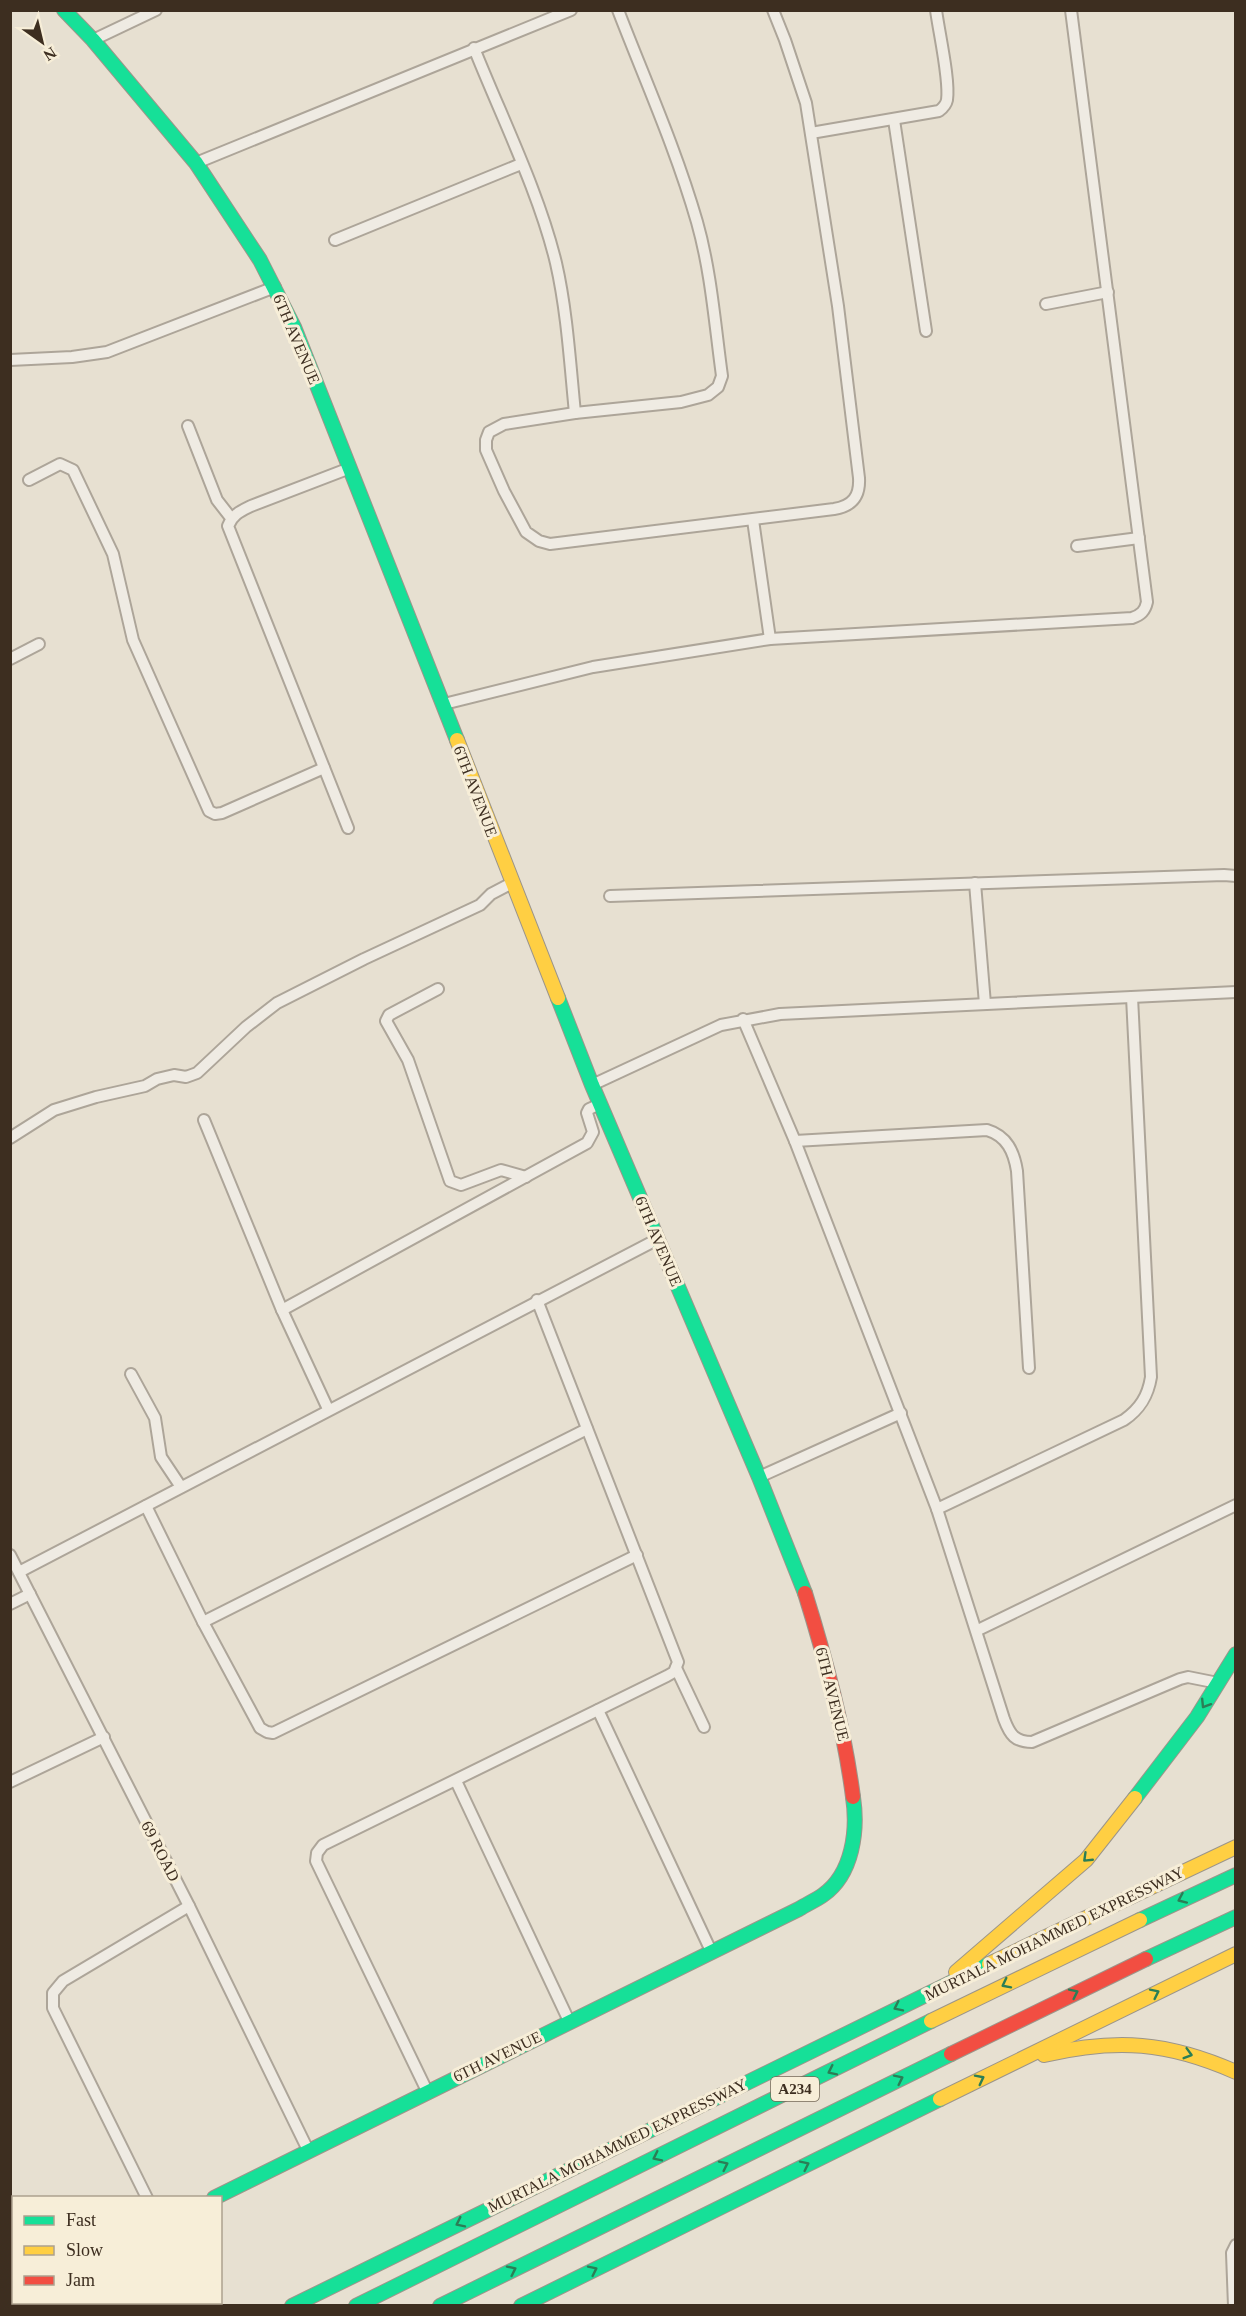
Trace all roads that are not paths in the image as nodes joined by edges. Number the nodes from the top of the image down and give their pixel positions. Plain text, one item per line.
1 (64, 10) edge
2 (156, 10) edge
3 (571, 10) edge
4 (618, 10) edge
5 (772, 10) edge
6 (936, 10) edge
7 (1071, 10) edge
8 (93, 40) junction
9 (474, 48) junction
10 (894, 120) junction
11 (811, 133) junction
12 (196, 163) junction
13 (521, 164) junction
14 (335, 240) dead end
15 (275, 286) junction
16 (1108, 292) junction
17 (1046, 304) dead end
18 (926, 331) dead end
19 (10, 360) edge
20 (575, 412) junction
21 (188, 426) dead end
22 (350, 468) junction
23 (29, 480) dead end
24 (231, 518) junction
25 (753, 520) junction
26 (1139, 538) junction
27 (1077, 546) dead end
28 (770, 639) junction
29 (39, 644) dead end
30 (10, 659) edge
31 (444, 704) junction
32 (324, 768) junction
33 (348, 828) dead end
34 (1236, 876) edge
35 (512, 883) junction
36 (975, 883) junction
37 (610, 896) dead end
38 (438, 989) dead end
39 (1236, 992) edge
40 (1132, 997) junction
41 (985, 1004) junction
42 (743, 1019) junction
43 (592, 1086) junction
44 (600, 1104) junction
45 (204, 1120) dead end
46 (10, 1138) edge
47 (795, 1141) junction
48 (526, 1177) junction
49 (657, 1239) junction
50 (537, 1300) junction
51 (282, 1311) junction
52 (1029, 1368) dead end
53 (131, 1374) dead end
54 (328, 1409) junction
55 (901, 1413) junction
56 (587, 1429) junction
57 (759, 1477) junction
58 (181, 1487) junction
59 (1236, 1505) edge
60 (146, 1506) junction
61 (938, 1509) junction
62 (10, 1555) edge
63 (637, 1555) junction
64 (20, 1572) junction
65 (30, 1594) junction
66 (10, 1604) edge
67 (203, 1622) junction
68 (978, 1630) junction
69 (1236, 1654) edge
70 (676, 1668) junction
71 (1218, 1683) junction
72 (598, 1710) junction
73 (704, 1726) dead end
74 (104, 1737) junction
75 (456, 1781) junction
76 (10, 1782) edge
77 (1236, 1846) edge
78 (1236, 1875) edge
79 (189, 1906) junction
80 (1236, 1917) edge
81 (711, 1951) junction
82 (1236, 1954) edge
83 (938, 1988) junction
84 (569, 2021) junction
85 (1006, 2065) junction
86 (1236, 2072) edge
87 (427, 2091) junction
88 (308, 2150) junction
89 (146, 2196) edge
90 (218, 2196) edge
91 (1236, 2245) edge
92 (10, 2289) edge
93 (12, 2297) edge
94 (292, 2306) edge
95 (356, 2306) edge
96 (440, 2306) edge
97 (521, 2306) edge
98 (1234, 2306) edge

1 - 8 main road, 6TH AVENUE
2 - 8 street
3 - 9 street
4 - 20 street
5 - 11 street
6 - 10 street
7 - 16 street
8 - 12 main road, 6TH AVENUE
9 - 12 street
9 - 13 street
10 - 11 street
10 - 18 street
11 - 25 street
12 - 15 main road, 6TH AVENUE
13 - 14 street
13 - 20 street
15 - 19 street
15 - 22 main road, 6TH AVENUE
16 - 17 street
16 - 26 street
20 - 25 street
21 - 24 street
22 - 24 street
22 - 31 main road, 6TH AVENUE
23 - 32 street
24 - 32 street
25 - 28 street
26 - 27 street
26 - 28 street
28 - 31 street
29 - 30 street
31 - 35 main road, 6TH AVENUE
32 - 33 street
34 - 36 street
35 - 43 main road, 6TH AVENUE
35 - 46 street
36 - 37 street
36 - 41 street
38 - 48 street
39 - 40 street
40 - 41 street
40 - 61 street
41 - 42 street
42 - 43 street
42 - 47 street
43 - 44 main road, 6TH AVENUE
44 - 48 street
44 - 49 main road, 6TH AVENUE
45 - 51 street
47 - 52 street
47 - 55 street
48 - 51 street
49 - 50 street
49 - 57 main road, 6TH AVENUE
50 - 54 street
50 - 56 street
51 - 54 street
53 - 58 street
54 - 58 street
55 - 57 street
55 - 61 street
56 - 63 street
56 - 67 street
57 - 81 main road, 6TH AVENUE
58 - 60 street
59 - 68 street
60 - 64 street
60 - 67 street
61 - 68 street
62 - 64 street, 69 ROAD
63 - 67 street
63 - 70 street
64 - 65 street, 69 ROAD
65 - 66 street
65 - 74 street, 69 ROAD
68 - 71 street
69 - 71 main road
70 - 72 street
70 - 73 street
71 -> 83 main road
72 - 75 street
72 - 81 street
74 - 76 street
74 - 79 street, 69 ROAD
75 - 84 street
75 - 87 street
77 - 83 main road, MURTALA MOHAMMED EXPRESSWAY
78 -> 95 main road, MURTALA MOHAMMED EXPRESSWAY / A234
79 - 88 street, 69 ROAD
79 - 89 street
96 -> 80 main road, A234
81 - 84 main road, 6TH AVENUE
85 -> 82 main road
83 -> 94 main road, MURTALA MOHAMMED EXPRESSWAY
84 - 87 main road, 6TH AVENUE
85 -> 86 main road
97 -> 85 main road
87 - 88 main road, 6TH AVENUE
88 - 90 main road, 6TH AVENUE
91 - 98 street
92 - 93 street

